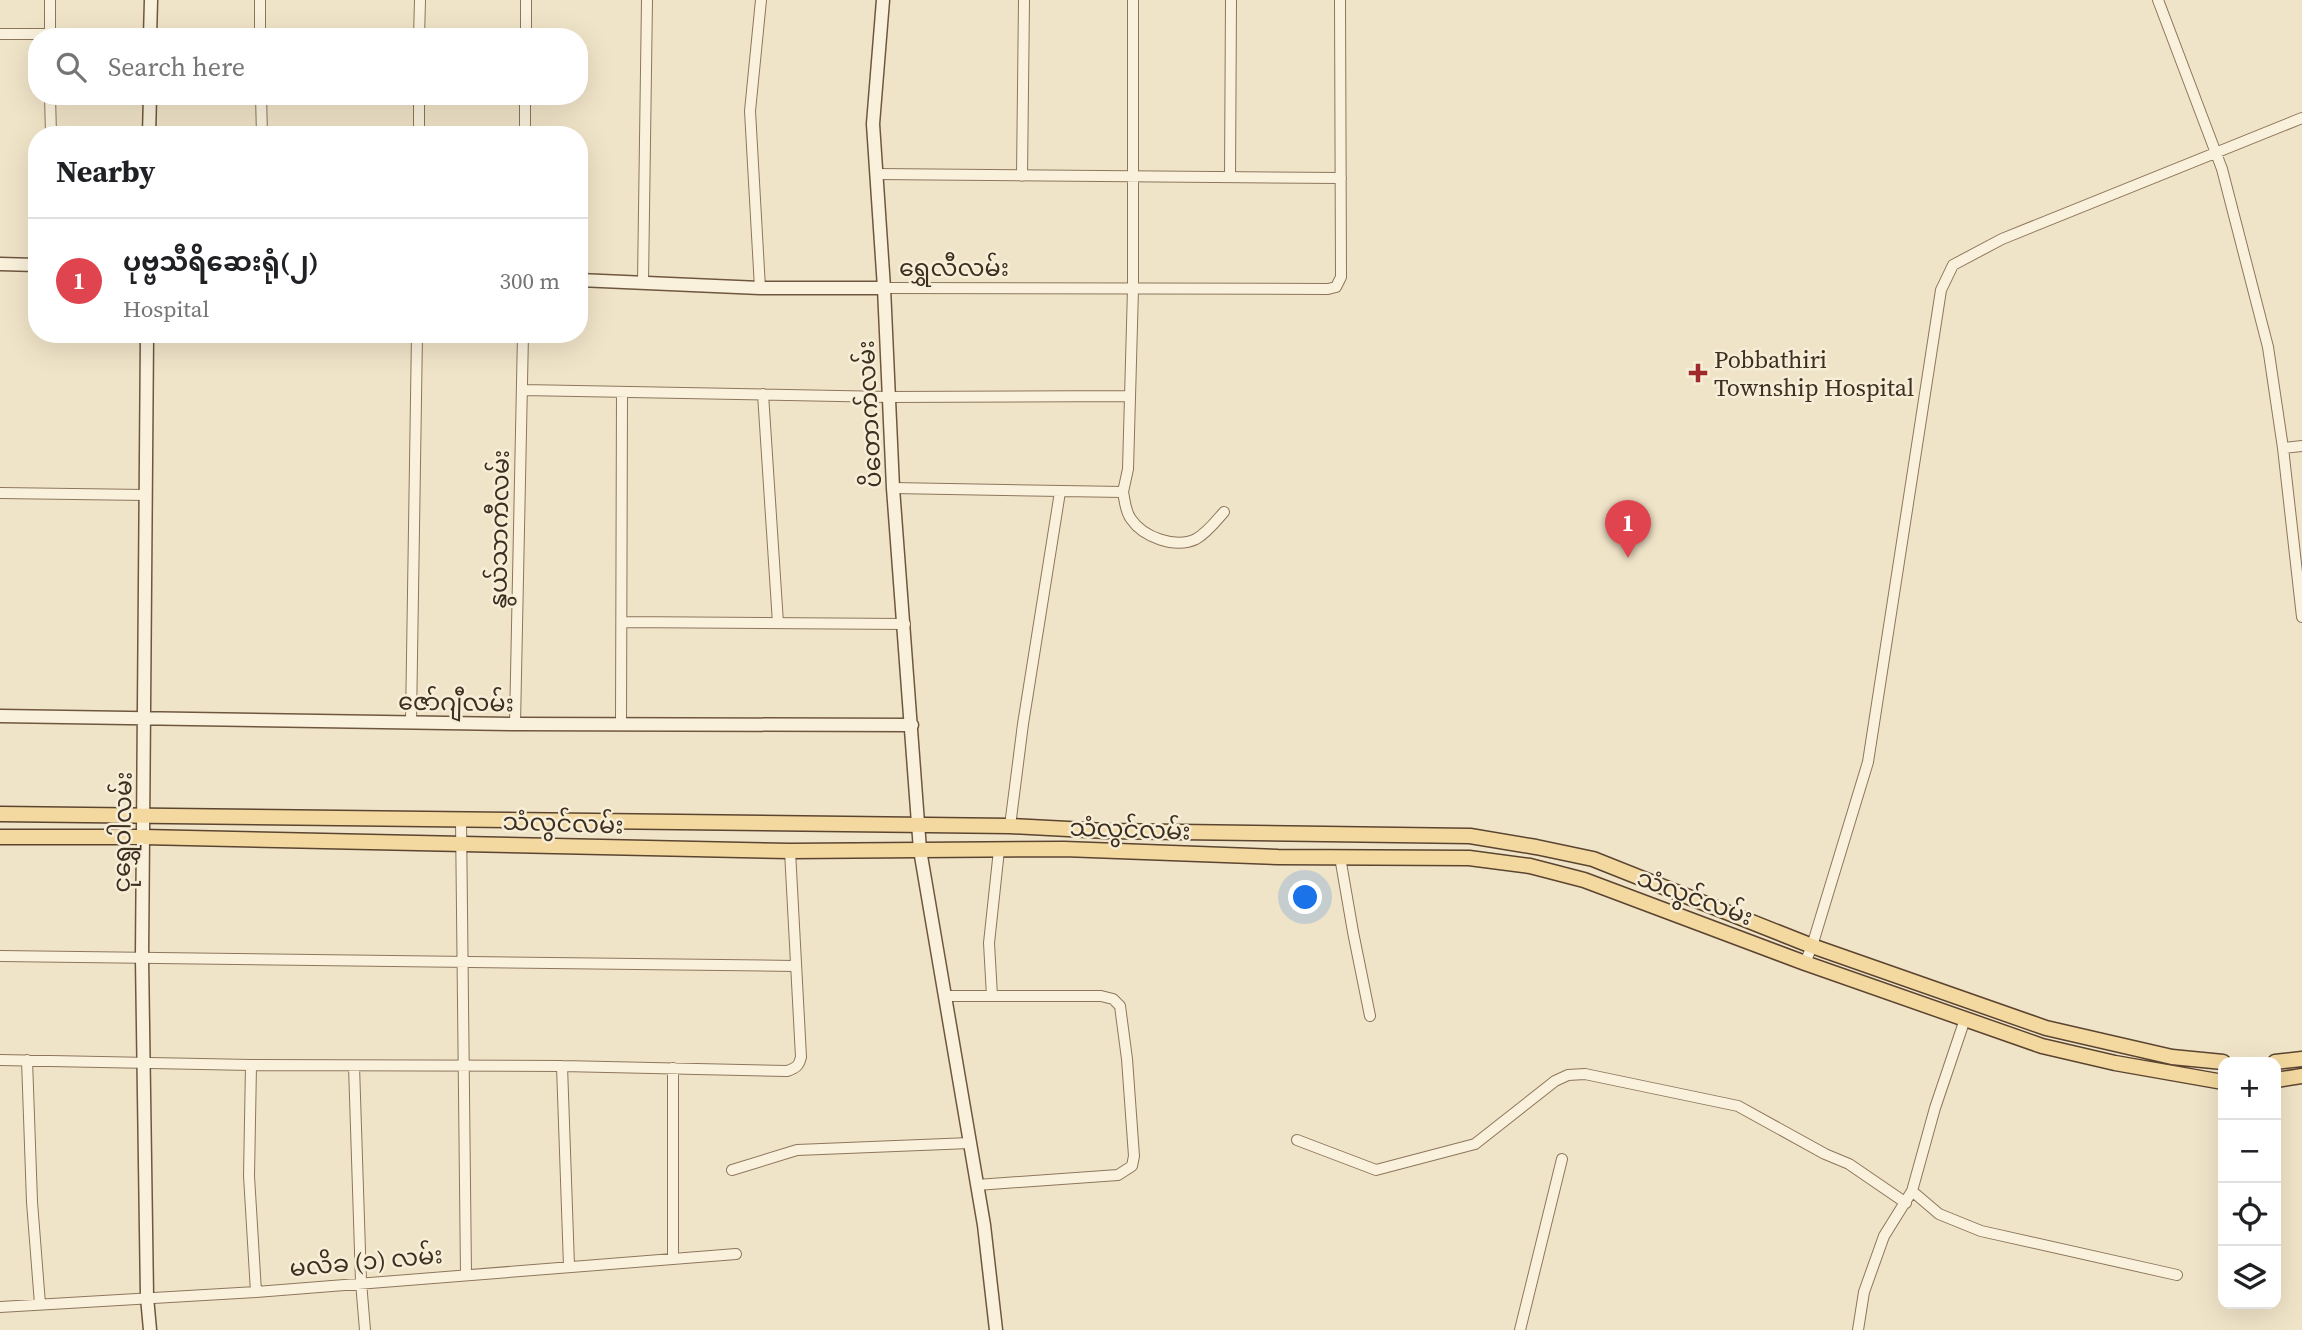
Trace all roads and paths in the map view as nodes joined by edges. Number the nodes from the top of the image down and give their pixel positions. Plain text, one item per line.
1 (50, 0) edge
2 (151, 0) edge
3 (260, 0) edge
4 (420, 0) edge
5 (526, 0) edge
6 (647, 0) edge
7 (761, 0) edge
8 (883, 0) edge
9 (1024, 0) edge
10 (1133, 0) edge
11 (1231, 0) edge
12 (1340, 0) edge
13 (2158, 0) edge
14 (50, 28) edge
15 (150, 28) edge
16 (260, 28) edge
17 (419, 28) edge
18 (526, 28) edge
19 (0, 34) edge
20 (28, 35) edge
21 (50, 105) edge
22 (150, 105) edge
23 (261, 105) edge
24 (419, 105) edge
25 (525, 105) edge
26 (2302, 118) edge
27 (51, 126) edge
28 (149, 126) edge
29 (262, 126) edge
30 (419, 126) edge
31 (524, 126) edge
32 (2216, 153) junction
33 (876, 174) junction
34 (1022, 176) junction
35 (1133, 177) junction
36 (1230, 177) junction
37 (1341, 178) junction
38 (0, 264) edge
39 (28, 265) edge
40 (588, 280) edge
41 (643, 282) junction
42 (760, 288) junction
43 (884, 288) junction
44 (1133, 289) junction
45 (147, 343) edge
46 (417, 343) edge
47 (523, 343) edge
48 (523, 390) junction
49 (622, 392) junction
50 (763, 394) junction
51 (1129, 396) junction
52 (889, 397) junction
53 (2302, 446) edge
54 (2283, 448) junction
55 (893, 488) junction
56 (1060, 492) junction
57 (1123, 492) junction
58 (0, 493) edge
59 (146, 495) junction
60 (1224, 512) dead end
61 (2302, 617) edge
62 (621, 622) junction
63 (778, 622) junction
64 (905, 624) junction
65 (0, 716) edge
66 (145, 718) junction
67 (411, 722) junction
68 (515, 724) junction
69 (621, 724) junction
70 (912, 725) junction
71 (0, 814) edge
72 (143, 816) junction
73 (461, 819) junction
74 (919, 825) junction
75 (1010, 826) junction
76 (0, 836) edge
77 (143, 837) junction
78 (461, 843) junction
79 (920, 850) junction
80 (999, 850) junction
81 (790, 851) junction
82 (1340, 857) junction
83 (1812, 946) junction
84 (0, 956) edge
85 (142, 958) junction
86 (462, 962) junction
87 (1805, 962) junction
88 (794, 966) junction
89 (946, 996) junction
90 (992, 996) junction
91 (1370, 1016) dead end
92 (1965, 1019) junction
93 (2118, 1045) junction
94 (2302, 1059) edge
95 (0, 1060) edge
96 (27, 1060) junction
97 (2281, 1061) edge
98 (144, 1062) junction
99 (2218, 1062) edge
100 (2115, 1063) junction
101 (251, 1065) junction
102 (354, 1066) junction
103 (562, 1066) junction
104 (462, 1067) junction
105 (673, 1068) junction
106 (2302, 1076) edge
107 (2281, 1079) edge
108 (2218, 1081) edge
109 (1297, 1140) dead end
110 (971, 1143) junction
111 (1562, 1159) dead end
112 (732, 1170) dead end
113 (978, 1185) junction
114 (1912, 1191) junction
115 (1906, 1203) junction
116 (736, 1254) dead end
117 (673, 1257) junction
118 (569, 1266) junction
119 (466, 1275) junction
120 (2177, 1275) dead end
121 (360, 1282) junction
122 (256, 1292) junction
123 (147, 1297) junction
124 (40, 1304) junction
125 (0, 1307) edge
126 (150, 1330) edge
127 (365, 1330) edge
128 (996, 1330) edge
129 (1520, 1330) edge
130 (1858, 1330) edge

1 - 14 street
2 - 15 street
3 - 16 street
4 - 17 street
5 - 18 street
6 - 41 street
7 - 42 street
8 - 33 street, ပိတောက်လမ်း
9 - 34 street
10 - 35 street
11 - 36 street
12 - 37 street
13 - 32 street
19 - 20 street
21 - 27 street
22 - 28 street
23 - 29 street
24 - 30 street
25 - 31 street
26 - 32 street
32 - 54 street
32 - 83 street
33 - 34 street
33 - 43 street, ပိတောက်လမ်း
34 - 35 street
35 - 36 street
35 - 44 street
36 - 37 street
37 - 44 street, ရွှေလီလမ်း
38 - 39 street
40 - 41 street, ရွှေလီလမ်း
41 - 42 street, ရွှေလီလမ်း
42 - 43 street, ရွှေလီလမ်း
43 - 44 street, ရွှေလီလမ်း
43 - 52 street, ပိတောက်လမ်း
44 - 51 street
45 - 59 street, ငုရွှေဝါလမ်း
46 - 67 street
47 - 48 street, နွယ်သာကီလမ်း
48 - 49 street
48 - 68 street, နွယ်သာကီလမ်း
49 - 50 street
49 - 62 street
50 - 52 street
50 - 63 street
51 - 52 street
51 - 57 street
52 - 55 street, ပိတောက်လမ်း
53 - 54 street
54 - 61 street
55 - 56 street
55 - 64 street, ပိတောက်လမ်း
56 - 57 street
56 - 75 street
57 - 60 street
58 - 59 street
59 - 66 street, ငုရွှေဝါလမ်း
62 - 63 street
62 - 69 street
63 - 64 street
64 - 70 street, ပိတောက်လမ်း
65 - 66 street, ဇော်ဂျီလမ်း
66 - 67 street, ဇော်ဂျီလမ်း
66 - 72 street, ငုရွှေဝါလမ်း
67 - 68 street, ဇော်ဂျီလမ်း
68 - 69 street, ဇော်ဂျီလမ်း
69 - 70 street, ဇော်ဂျီလမ်း
70 - 74 street, ပိတောက်လမ်း
71 - 72 main road, သံလွင်လမ်း
72 - 73 main road, သံလွင်လမ်း
72 - 77 street, ငုရွှေဝါလမ်း
73 - 74 main road, သံလွင်လမ်း
73 - 78 street
74 - 75 main road, သံလွင်လမ်း
74 - 79 street, ပိတောက်လမ်း
75 - 83 main road, သံလွင်လမ်း
76 - 77 main road, သံလွင်လမ်း
77 - 78 main road, သံလွင်လမ်း
77 - 85 street, ငုရွှေဝါလမ်း
78 - 81 main road, သံလွင်လမ်း
78 - 86 street
79 - 80 main road, သံလွင်လမ်း
79 - 81 main road, သံလွင်လမ်း
79 - 89 street, ပိတောက်လမ်း
80 - 82 main road, သံလွင်လမ်း
80 - 90 street
81 - 88 street
82 - 87 main road, သံလွင်လမ်း
82 - 91 street
83 - 87 street
83 - 93 main road, သံလွင်လမ်း
84 - 85 street
85 - 86 street
85 - 98 street, ငုရွှေဝါလမ်း
86 - 88 street
86 - 104 street
87 - 92 main road, သံလွင်လမ်း
88 - 105 street
89 - 90 street
89 - 110 street, ပိတောက်လမ်း
90 - 113 street
92 - 100 main road, သံလွင်လမ်း
92 - 114 street
93 - 99 main road, သံလွင်လမ်း
93 - 100 main road
94 - 97 main road
95 - 96 street
96 - 98 street
96 - 124 street
98 - 101 street
98 - 123 street, ငုရွှေဝါလမ်း
100 - 108 main road, သံလွင်လမ်း
101 - 102 street
101 - 122 street
102 - 104 street
102 - 121 street
103 - 104 street
103 - 105 street
103 - 118 street
104 - 119 street
105 - 117 street
106 - 107 main road
109 - 115 street
110 - 112 street
110 - 113 street, ပိတောက်လမ်း
111 - 129 street
113 - 128 street, ပိတောက်လမ်း
114 - 115 street
114 - 120 street
115 - 130 street
116 - 117 street, မလိခ (၁) လမ်း
117 - 118 street, မလိခ (၁) လမ်း
118 - 119 street, မလိခ (၁) လမ်း
119 - 121 street, မလိခ (၁) လမ်း
121 - 122 street, မလိခ (၁) လမ်း
121 - 127 street
122 - 123 street, မလိခ (၁) လမ်း
123 - 124 street, မလိခ (၁) လမ်း
123 - 126 street, ငုရွှေဝါလမ်း
124 - 125 street, မလိခ (၁) လမ်း

